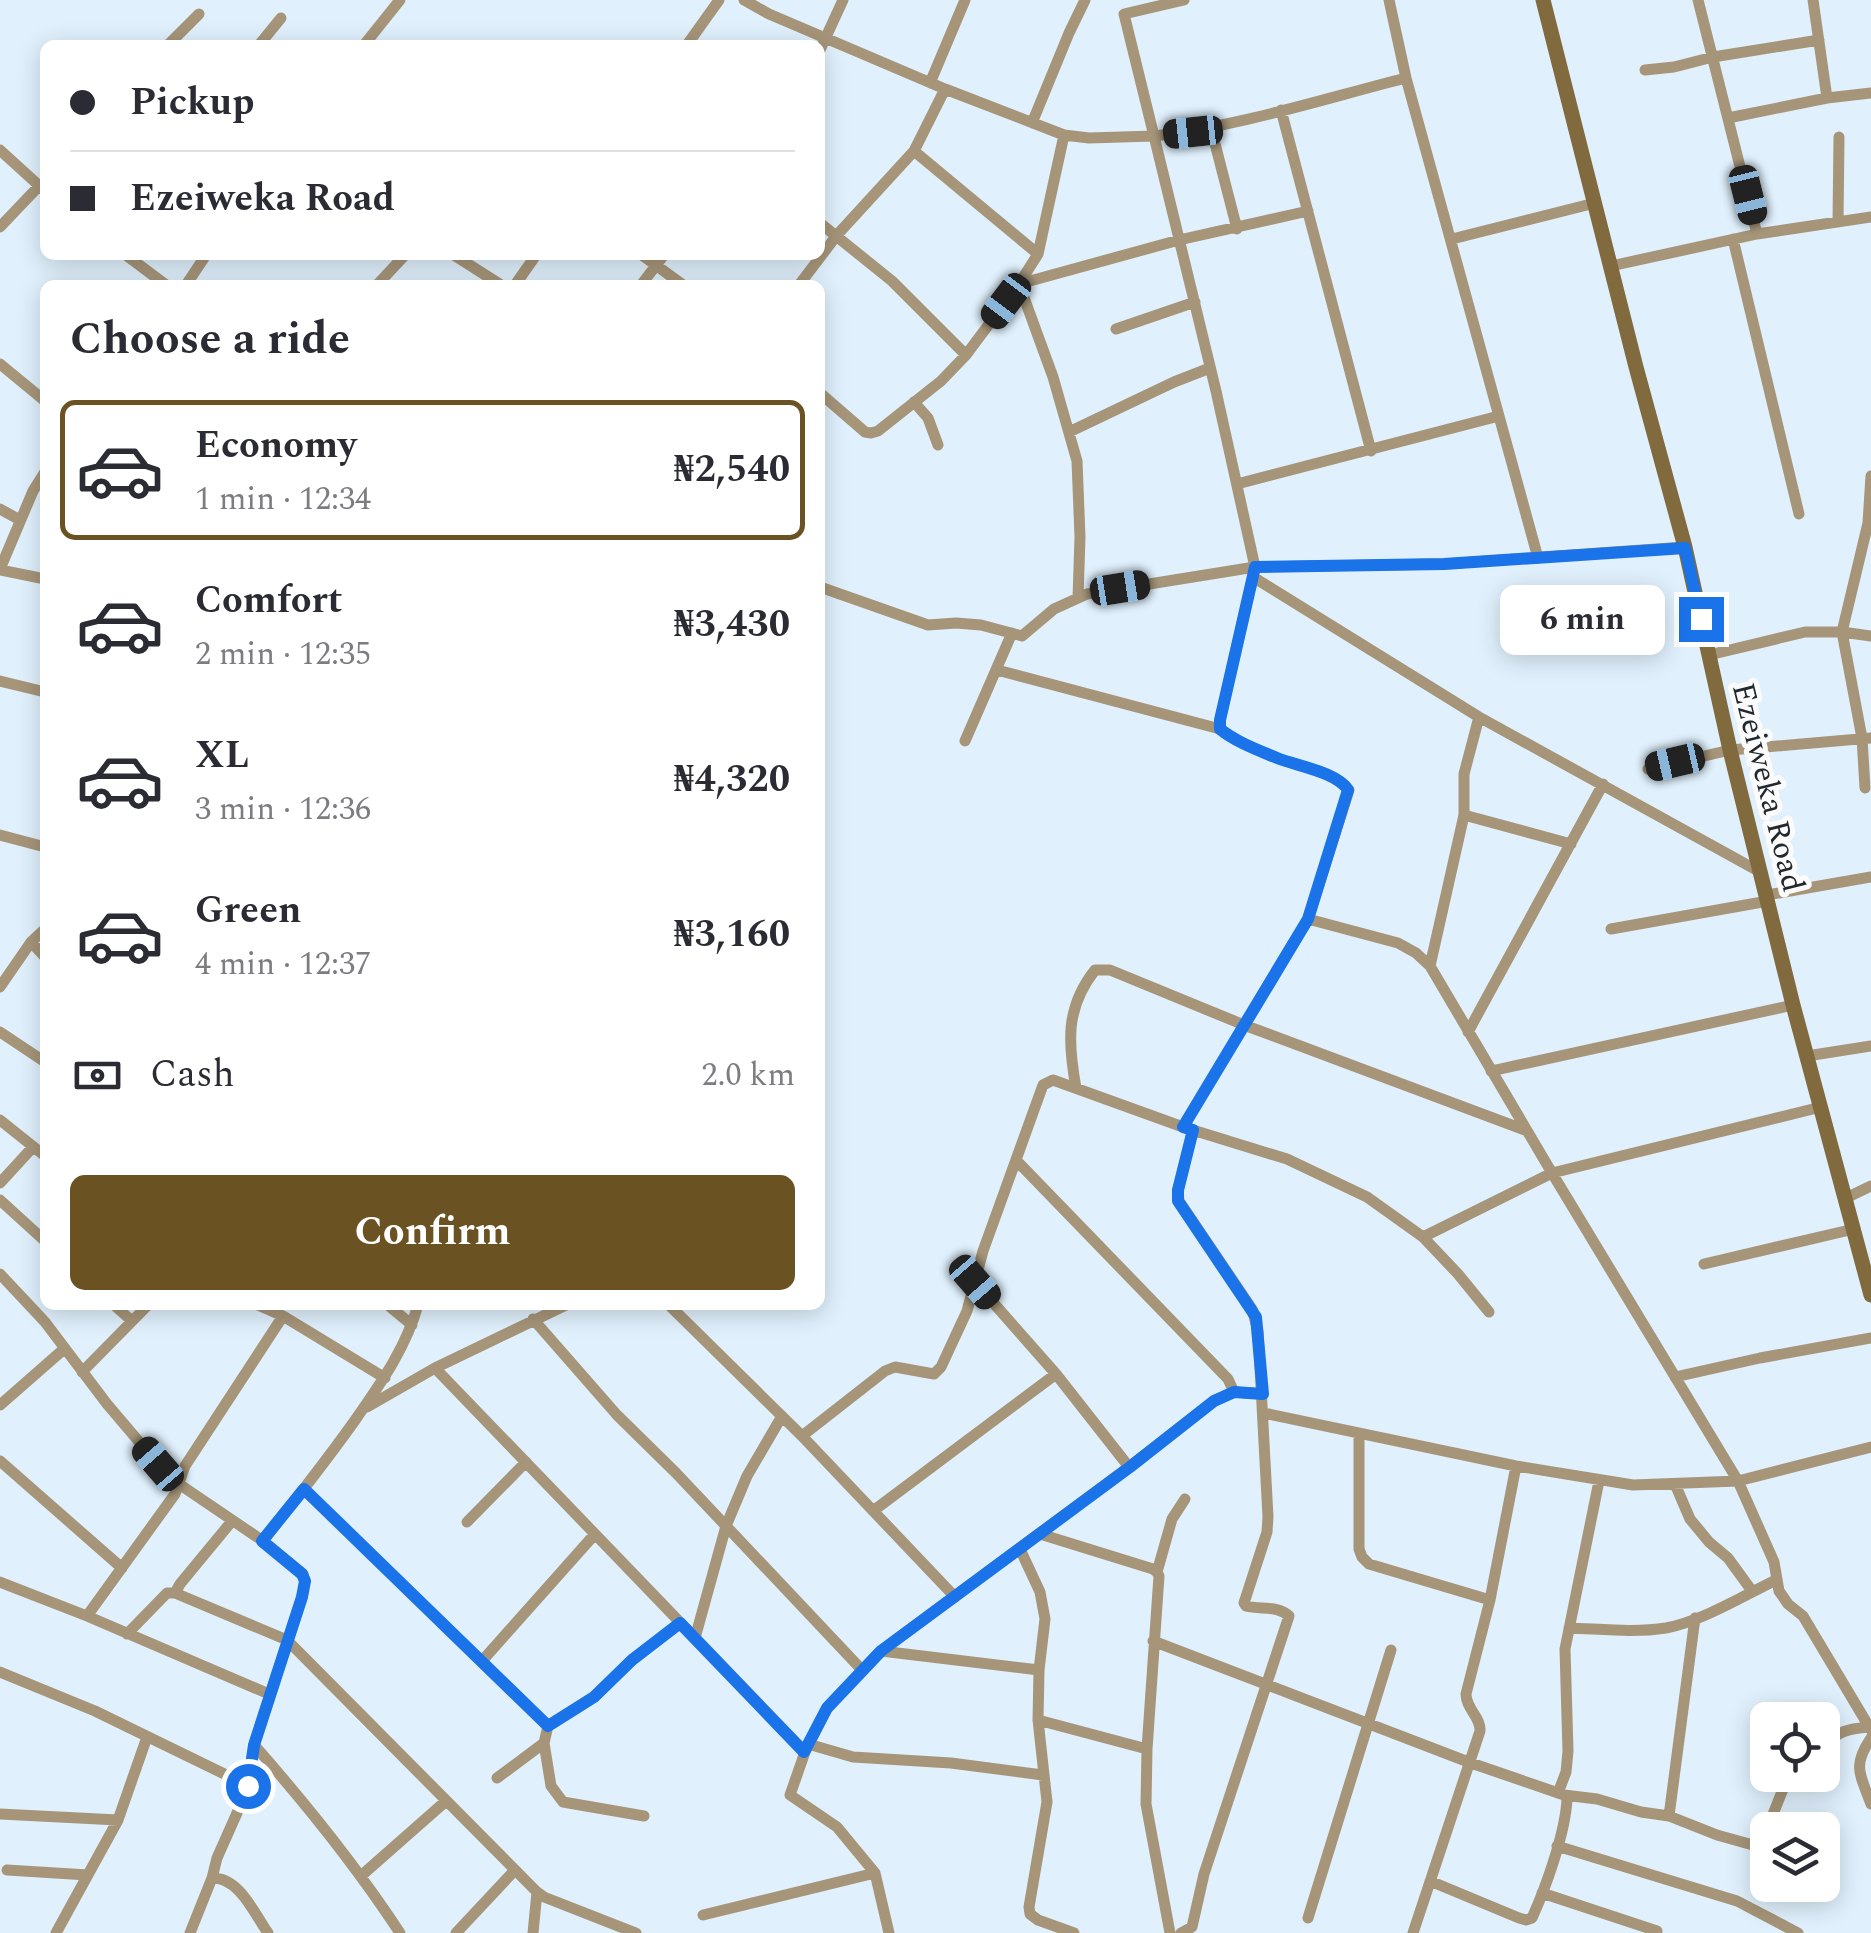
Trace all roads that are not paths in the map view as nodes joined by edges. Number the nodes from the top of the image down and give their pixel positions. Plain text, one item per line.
1 (400, 0) edge
2 (719, 0) edge
3 (744, 0) edge
4 (843, 0) edge
5 (964, 0) edge
6 (1085, 0) edge
7 (1118, 0) edge
8 (1184, 0) edge
9 (1389, 0) edge
10 (1543, 0) edge
11 (1716, 0) edge
12 (1813, 0) edge
13 (1699, 2) edge
14 (199, 14) dead end
15 (1124, 14) junction
16 (281, 18) dead end
17 (173, 40) edge
18 (263, 40) edge
19 (371, 40) edge
20 (690, 40) edge
21 (816, 40) edge
22 (825, 40) edge
23 (1819, 40) junction
24 (825, 45) edge
25 (1713, 58) junction
26 (1645, 70) dead end
27 (1406, 78) junction
28 (930, 83) junction
29 (946, 89) junction
30 (1871, 93) edge
31 (1828, 98) junction
32 (1281, 110) junction
33 (1728, 118) junction
34 (1032, 123) junction
35 (1211, 128) junction
36 (1064, 135) junction
37 (1154, 136) junction
38 (1839, 138) dead end
39 (0, 150) edge
40 (914, 151) junction
41 (40, 186) edge
42 (40, 190) edge
43 (1595, 203) junction
44 (1308, 210) junction
45 (1871, 217) edge
46 (1838, 222) junction
47 (825, 227) edge
48 (0, 228) edge
49 (1237, 228) junction
50 (1757, 234) junction
51 (837, 236) junction
52 (1452, 239) junction
53 (1732, 239) junction
54 (1179, 240) junction
55 (825, 251) edge
56 (1038, 254) junction
57 (133, 260) edge
58 (400, 260) edge
59 (462, 260) edge
60 (648, 260) edge
61 (660, 260) edge
62 (818, 260) edge
63 (656, 266) junction
64 (1611, 266) junction
65 (159, 280) edge
66 (382, 280) edge
67 (493, 280) edge
68 (645, 280) edge
69 (676, 280) edge
70 (803, 280) edge
71 (1019, 284) junction
72 (1194, 302) junction
73 (1116, 329) dead end
74 (966, 356) junction
75 (0, 364) edge
76 (1210, 368) junction
77 (825, 396) edge
78 (40, 397) edge
79 (914, 402) junction
80 (1499, 416) junction
81 (1069, 432) junction
82 (938, 445) dead end
83 (1371, 450) junction
84 (1871, 476) edge
85 (40, 480) edge
86 (1237, 484) junction
87 (0, 509) edge
88 (1799, 514) dead end
89 (20, 520) junction
90 (1869, 523) edge
91 (1685, 548) junction
92 (1538, 558) junction
93 (0, 569) edge
94 (1254, 572) junction
95 (40, 578) edge
96 (825, 589) edge
97 (1078, 598) junction
98 (1842, 632) junction
99 (1012, 633) junction
100 (1871, 636) edge
101 (1709, 655) junction
102 (997, 670) junction
103 (0, 681) edge
104 (40, 691) edge
105 (1480, 717) junction
106 (1220, 729) junction
107 (1866, 738) edge
108 (965, 741) dead end
109 (1730, 750) junction
110 (1648, 769) dead end
111 (1603, 784) junction
112 (1865, 788) dead end
113 (1464, 815) junction
114 (0, 835) edge
115 (1570, 844) junction
116 (40, 846) edge
117 (1762, 873) junction
118 (1871, 877) edge
119 (1768, 898) junction
120 (1308, 919) junction
121 (1611, 929) dead end
122 (40, 934) edge
123 (31, 942) junction
124 (40, 952) edge
125 (1430, 966) junction
126 (0, 986) edge
127 (1793, 1005) junction
128 (1244, 1025) junction
129 (0, 1032) edge
130 (1468, 1032) junction
131 (1871, 1046) edge
132 (1807, 1056) junction
133 (40, 1059) edge
134 (1491, 1071) junction
135 (1076, 1088) junction
136 (1821, 1107) junction
137 (0, 1120) edge
138 (1188, 1129) junction
139 (1526, 1131) junction
140 (33, 1146) junction
141 (40, 1152) edge
142 (1017, 1161) junction
143 (1552, 1173) junction
144 (0, 1183) edge
145 (1871, 1186) edge
146 (1846, 1198) junction
147 (0, 1200) edge
148 (1854, 1230) junction
149 (40, 1237) edge
150 (1423, 1237) junction
151 (1704, 1264) dead end
152 (0, 1274) edge
153 (975, 1282) junction
154 (1871, 1295) edge
155 (120, 1310) edge
156 (143, 1310) edge
157 (269, 1310) edge
158 (394, 1310) edge
159 (416, 1310) edge
160 (554, 1310) edge
161 (674, 1310) edge
162 (1488, 1312) dead end
163 (283, 1316) junction
164 (533, 1319) junction
165 (132, 1321) junction
166 (412, 1325) junction
167 (1871, 1338) edge
168 (64, 1349) junction
169 (435, 1368) junction
170 (82, 1372) junction
171 (1056, 1374) junction
172 (1675, 1377) junction
173 (384, 1378) junction
174 (1234, 1392) junction
175 (1263, 1394) junction
176 (1, 1401) edge
177 (363, 1409) junction
178 (1264, 1414) junction
179 (782, 1416) junction
180 (1359, 1432) junction
181 (802, 1436) junction
182 (1871, 1447) edge
183 (0, 1461) edge
184 (526, 1462) junction
185 (1516, 1466) junction
186 (1130, 1467) junction
187 (1599, 1481) junction
188 (1738, 1481) junction
189 (179, 1484) junction
190 (1675, 1484) junction
191 (304, 1489) junction
192 (1185, 1499) dead end
193 (874, 1511) junction
194 (232, 1521) junction
195 (467, 1522) dead end
196 (726, 1526) junction
197 (594, 1534) junction
198 (1040, 1534) junction
199 (262, 1541) junction
200 (1020, 1548) junction
201 (122, 1568) junction
202 (1157, 1572) junction
203 (1776, 1580) junction
204 (0, 1582) edge
205 (1752, 1591) junction
206 (175, 1593) junction
207 (954, 1597) junction
208 (1490, 1600) junction
209 (87, 1616) junction
210 (1695, 1618) junction
211 (680, 1623) junction
212 (1569, 1628) junction
213 (128, 1634) junction
214 (694, 1638) junction
215 (287, 1640) junction
216 (1154, 1641) junction
217 (1392, 1650) dead end
218 (881, 1651) junction
219 (482, 1661) junction
220 (862, 1670) junction
221 (1039, 1670) junction
222 (0, 1672) edge
223 (1268, 1684) junction
224 (268, 1694) junction
225 (1038, 1720) junction
226 (1369, 1724) junction
227 (548, 1726) junction
228 (1840, 1732) edge
229 (1870, 1732) edge
230 (147, 1738) junction
231 (544, 1743) junction
232 (254, 1745) junction
233 (806, 1748) junction
234 (1147, 1749) junction
235 (1471, 1763) junction
236 (1044, 1774) junction
237 (497, 1778) dead end
238 (248, 1786) junction
239 (1782, 1792) edge
240 (1561, 1794) junction
241 (446, 1800) junction
242 (1871, 1804) edge
243 (0, 1814) edge
244 (644, 1816) dead end
245 (1669, 1816) junction
246 (118, 1820) junction
247 (1557, 1846) junction
248 (6, 1870) dead end
249 (515, 1870) junction
250 (876, 1873) junction
251 (88, 1874) junction
252 (362, 1875) junction
253 (212, 1878) junction
254 (1430, 1881) junction
255 (537, 1892) junction
256 (1542, 1893) junction
257 (703, 1915) dead end
258 (1308, 1918) dead end
259 (1657, 1930) dead end
260 (56, 1933) edge
261 (190, 1933) edge
262 (268, 1933) edge
263 (400, 1933) edge
264 (456, 1933) edge
265 (534, 1933) edge
266 (636, 1933) edge
267 (889, 1933) edge
268 (1074, 1933) edge
269 (1170, 1933) edge
270 (1181, 1933) edge
271 (1414, 1933) edge
272 (1798, 1933) edge

1 - 19 street
2 - 20 street
3 - 21 street
4 - 22 street
5 - 28 street
6 - 34 street
7 - 15 street
8 - 15 street
9 - 27 street
10 - 43 main road, Ezeiweka Road
11 - 13 street
12 - 23 street
13 - 25 street
14 - 17 street
15 - 37 street
16 - 18 street
23 - 25 street
23 - 31 street
24 - 28 street
25 - 26 street
25 - 33 street
27 - 32 street
27 - 52 street
28 - 29 street
29 - 34 street
29 - 40 street
30 - 31 street
31 - 33 street
32 - 35 street
32 - 44 street
33 - 50 street
34 - 36 street
35 - 37 street
35 - 49 street
36 - 37 street
36 - 56 street
37 - 54 street
38 - 46 street
39 - 41 street
40 - 51 street
40 - 56 street
42 - 48 street
43 - 52 street
43 - 64 main road, Ezeiweka Road
44 - 49 street
44 - 83 street
45 - 46 street
46 - 50 street
47 - 51 street
49 - 54 street
50 - 53 street
51 - 55 street
51 - 74 street
52 - 80 street
53 - 64 street
53 - 88 street
54 - 71 street
54 - 72 street
56 - 71 street
57 - 65 street
58 - 66 street
59 - 67 street
60 - 63 street
61 - 63 street
62 - 70 street
63 - 68 street
63 - 69 street
64 - 91 main road, Ezeiweka Road
71 - 74 street
71 - 81 street
72 - 73 street
72 - 76 street
74 - 79 street
75 - 78 street
76 - 81 street
76 - 86 street
77 - 79 street
79 - 82 street
80 - 83 street
80 - 92 street
81 - 97 street
83 - 86 street
84 - 90 street
85 - 89 street
86 - 94 street
87 - 89 street
89 - 93 street
90 - 98 street
91 - 92 street
91 - 101 main road, Ezeiweka Road
92 - 94 street
93 - 95 street
94 - 97 street
94 - 105 street
94 - 106 street
96 - 99 street
97 - 99 street
98 - 100 street
98 - 101 street
98 - 107 street
99 - 102 street
101 - 109 main road, Ezeiweka Road
102 - 106 street
102 - 108 street
103 - 104 street
105 - 111 street
105 - 113 street
106 - 120 street
107 - 109 street
107 - 112 street
109 - 110 street
109 - 117 main road, Ezeiweka Road
111 - 115 street
111 - 117 street
113 - 115 street
113 - 125 street
114 - 116 street
115 - 130 street
117 - 119 main road, Ezeiweka Road
118 - 119 street
119 - 121 street
119 - 127 main road, Ezeiweka Road
120 - 125 street
120 - 128 street
122 - 123 street
123 - 124 street
123 - 126 street
125 - 130 street
127 - 132 main road, Ezeiweka Road
127 - 134 street
128 - 135 street
128 - 138 street
128 - 139 street
129 - 133 street
130 - 134 street
131 - 132 street
132 - 136 main road, Ezeiweka Road
134 - 139 street
135 - 138 street
135 - 142 street
136 - 143 street
136 - 146 main road, Ezeiweka Road
137 - 140 street
138 - 150 street
138 - 175 street
139 - 143 street
140 - 141 street
140 - 144 street
142 - 153 street
142 - 174 street
143 - 150 street
143 - 172 street
145 - 146 street
146 - 148 main road, Ezeiweka Road
147 - 149 street
148 - 151 street
148 - 154 main road, Ezeiweka Road
150 - 162 street
152 - 168 street
153 - 171 street
153 - 181 street
155 - 165 street
156 - 165 street
157 - 163 street
158 - 166 street
159 - 166 street
160 - 164 street
161 - 179 street
163 - 173 street
163 - 189 street
164 - 169 street
164 - 196 street
165 - 170 street
166 - 173 street
167 - 172 street
168 - 170 street
168 - 176 street
169 - 177 street
169 - 184 street
170 - 189 street
171 - 186 street
171 - 193 street
172 - 188 street
173 - 177 street
174 - 175 street
174 - 186 street
175 - 178 street
177 - 191 street
178 - 180 street
178 - 223 street
179 - 181 street
179 - 196 street
180 - 185 street
180 - 208 street
181 - 193 street
182 - 188 street
183 - 201 street
184 - 195 street
184 - 197 street
185 - 187 street
185 - 208 street
186 - 198 street
187 - 190 street
187 - 212 street
188 - 190 street
188 - 203 street
189 - 194 street
189 - 201 street
190 - 205 street
191 - 199 street
191 - 219 street
192 - 202 street
193 - 207 street
194 - 199 street
194 - 206 street
196 - 214 street
196 - 220 street
197 - 211 street
197 - 219 street
198 - 200 street
198 - 202 street
199 - 215 street
200 - 207 street
200 - 221 street
201 - 209 street
202 - 216 street
203 - 205 street
203 - 229 street
204 - 209 street
205 - 210 street
206 - 213 street
206 - 215 street
207 - 218 street
208 - 235 street
209 - 213 street
210 - 212 street
210 - 245 street
211 - 214 street
211 - 227 street
212 - 240 street
213 - 224 street
214 - 233 street
215 - 224 street
215 - 241 street
216 - 223 street
216 - 234 street
217 - 226 street
218 - 220 street
218 - 221 street
219 - 227 street
220 - 233 street
221 - 225 street
222 - 230 street
223 - 226 street
223 - 270 street
224 - 232 street
225 - 234 street
225 - 236 street
226 - 235 street
226 - 258 street
227 - 231 street
228 - 229 street
229 - 242 street
230 - 238 street
230 - 246 street
231 - 237 street
231 - 244 street
232 - 238 street
232 - 252 street
233 - 236 street
233 - 250 street
234 - 269 street
235 - 240 street
235 - 254 street
236 - 268 street
238 - 253 street
239 - 245 street
240 - 245 street
240 - 247 street
241 - 249 street
241 - 252 street
243 - 246 street
246 - 251 street
247 - 256 street
247 - 272 street
248 - 251 street
249 - 255 street
249 - 264 street
250 - 257 street
250 - 267 street
251 - 260 street
252 - 263 street
253 - 261 street
253 - 262 street
254 - 256 street
254 - 271 street
255 - 265 street
255 - 266 street
256 - 259 street

